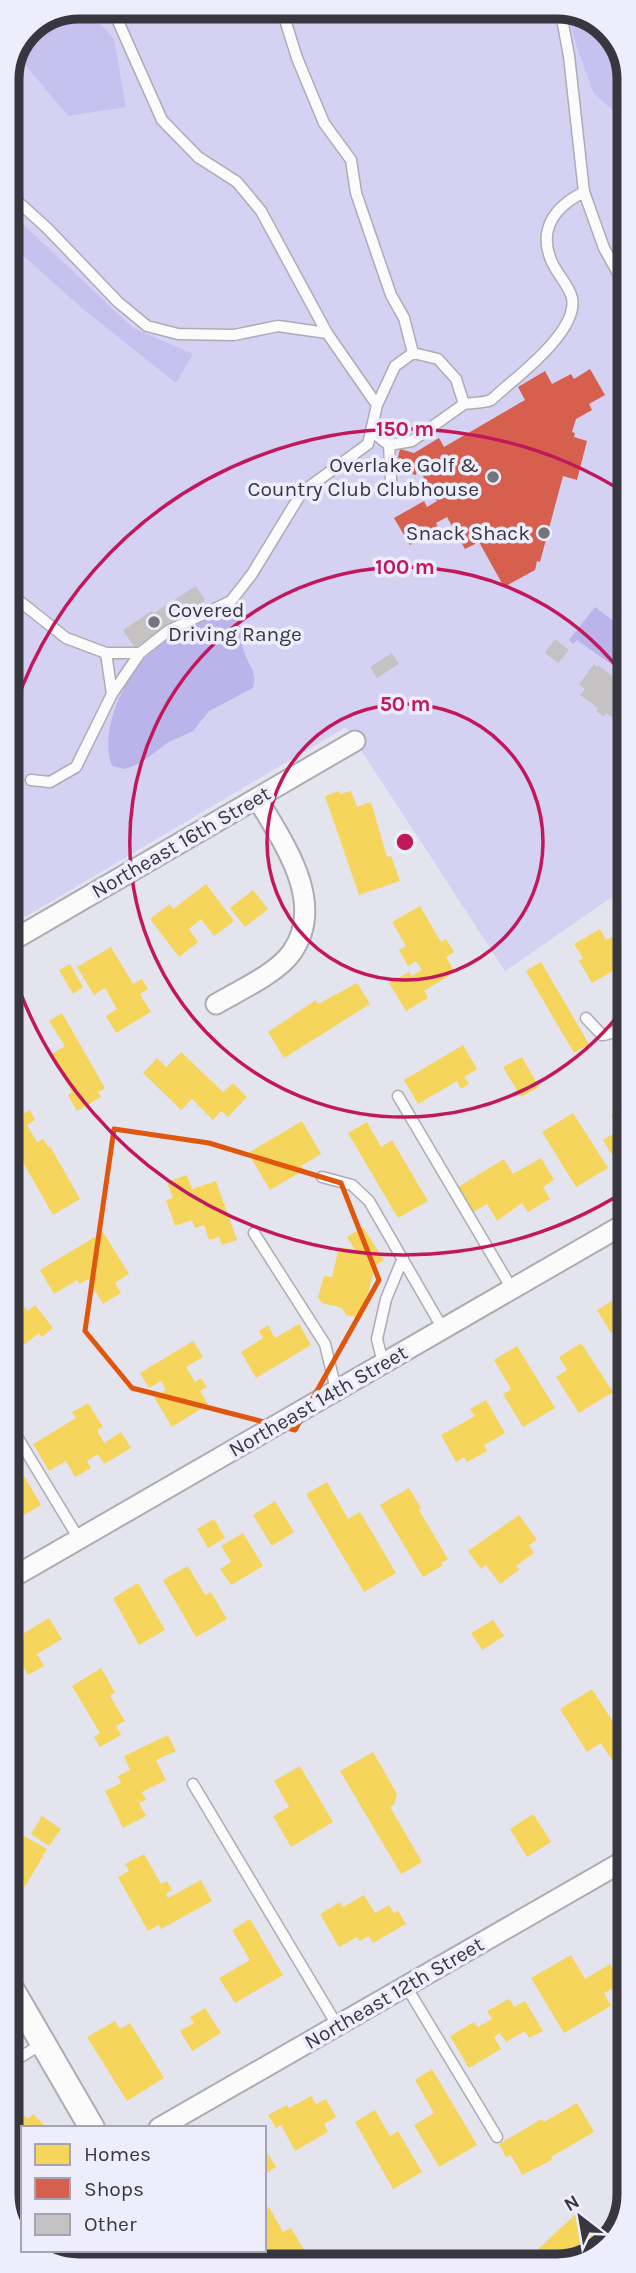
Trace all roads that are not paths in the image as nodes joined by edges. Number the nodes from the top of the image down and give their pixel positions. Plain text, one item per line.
1 (117, 19) edge
2 (285, 19) edge
3 (562, 19) edge
4 (584, 192) junction
5 (19, 203) edge
6 (617, 271) edge
7 (327, 333) junction
8 (413, 353) junction
9 (464, 404) junction
10 (377, 405) junction
11 (371, 431) junction
12 (388, 445) junction
13 (391, 480) dead end
14 (19, 601) edge
15 (106, 653) junction
16 (140, 653) junction
17 (112, 694) junction
18 (355, 741) dead end
19 (32, 780) dead end
20 (257, 798) junction
21 (19, 937) edge
22 (216, 1004) dead end
23 (586, 1018) dead end
24 (617, 1030) edge
25 (398, 1096) dead end
26 (322, 1177) dead end
27 (617, 1228) edge
28 (254, 1233) dead end
29 (403, 1258) junction
30 (512, 1289) junction
31 (443, 1329) junction
32 (383, 1364) junction
33 (336, 1391) junction
34 (19, 1440) edge
35 (79, 1539) junction
36 (19, 1574) edge
37 (193, 1784) dead end
38 (617, 1865) edge
39 (406, 1986) junction
40 (19, 2002) edge
41 (337, 2025) junction
42 (43, 2043) junction
43 (19, 2058) edge
44 (92, 2126) edge
45 (162, 2126) edge
46 (497, 2137) dead end

1 - 7 lane
2 - 8 lane
3 - 4 lane
4 - 6 lane
4 - 9 lane
5 - 7 lane
7 - 10 lane
8 - 9 lane
8 - 10 lane
9 - 12 lane
10 - 11 lane
11 - 12 lane
11 - 16 lane
12 - 13 lane
14 - 15 lane
15 - 16 lane
15 - 17 lane
16 - 17 lane
17 - 19 lane
18 - 20 street, Northeast 16th Street
20 - 21 street, Northeast 16th Street
20 - 22 street
23 - 24 lane
25 - 30 lane
26 - 29 lane
27 - 30 street, Northeast 14th Street
28 - 33 lane
29 - 31 lane
29 - 32 lane
30 - 31 street, Northeast 14th Street
31 - 32 street, Northeast 14th Street
32 - 33 street, Northeast 14th Street
33 - 35 street, Northeast 14th Street
34 - 35 lane
35 - 36 street, Northeast 14th Street
37 - 41 lane
38 - 39 street, Northeast 12th Street
39 - 41 street, Northeast 12th Street
39 - 46 lane
40 - 42 street
41 - 45 street, Northeast 12th Street
42 - 43 lane
42 - 44 street

